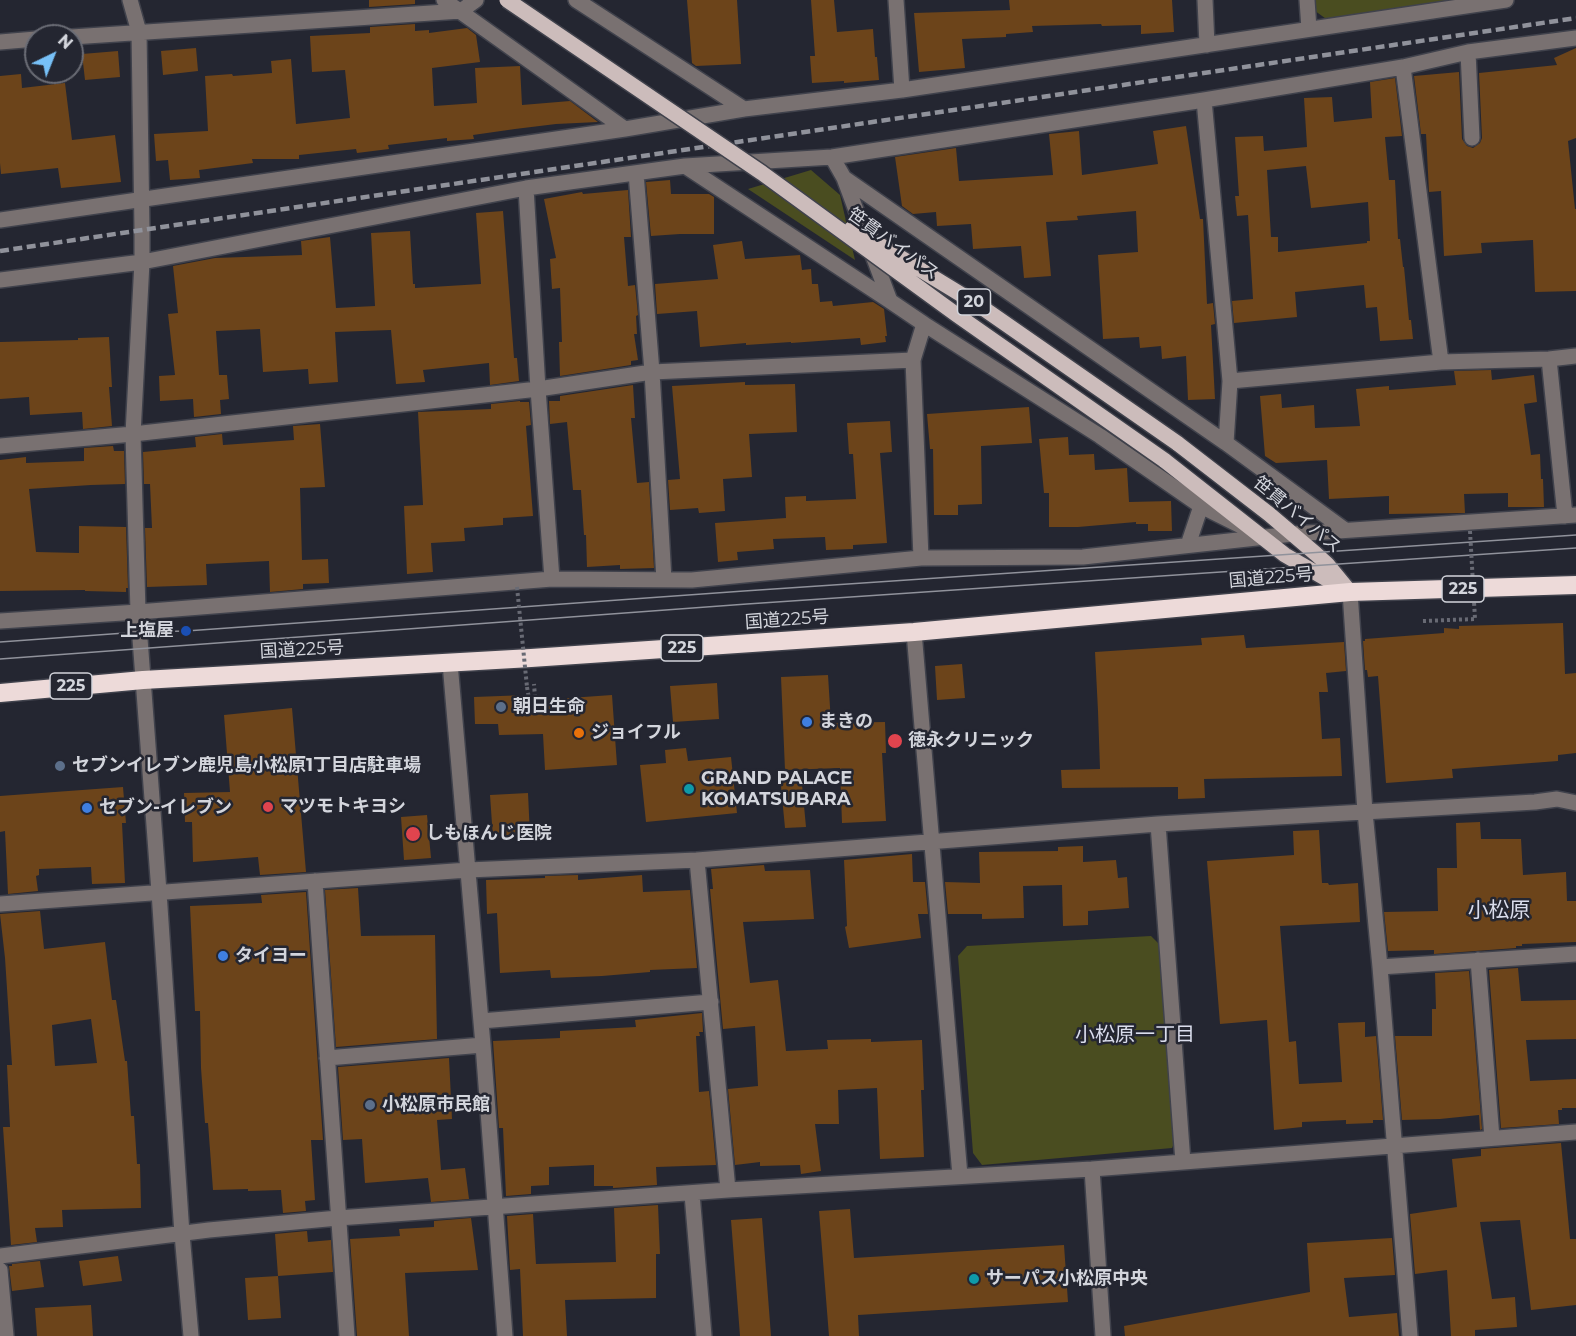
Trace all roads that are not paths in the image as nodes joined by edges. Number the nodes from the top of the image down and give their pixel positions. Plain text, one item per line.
1 (130, 0) edge
2 (444, 0) edge
3 (476, 0) edge
4 (507, 0) edge
5 (576, 0) edge
6 (896, 0) edge
7 (1205, 0) edge
8 (1307, 0) edge
9 (1506, 0) edge
10 (460, 11) junction
11 (1309, 29) junction
12 (139, 32) junction
13 (84, 36) edge
14 (1576, 38) edge
15 (24, 40) edge
16 (0, 42) edge
17 (1208, 45) junction
18 (1468, 52) junction
19 (1403, 67) junction
20 (902, 90) junction
21 (1204, 100) junction
22 (744, 109) junction
23 (625, 129) junction
24 (1472, 138) dead end
25 (832, 157) junction
26 (685, 166) junction
27 (636, 173) junction
28 (762, 173) junction
29 (844, 178) junction
30 (526, 188) junction
31 (141, 200) junction
32 (0, 220) edge
33 (142, 262) junction
34 (0, 280) edge
35 (890, 301) junction
36 (924, 324) junction
37 (1576, 356) edge
38 (1549, 359) junction
39 (913, 360) junction
40 (1441, 362) junction
41 (652, 372) junction
42 (1230, 381) junction
43 (538, 389) junction
44 (133, 434) junction
45 (1226, 444) junction
46 (0, 446) edge
47 (1197, 487) junction
48 (1201, 506) junction
49 (1570, 515) edge
50 (1345, 530) junction
51 (1293, 534) junction
52 (1265, 538) junction
53 (1188, 545) junction
54 (921, 558) junction
55 (552, 579) junction
56 (664, 580) junction
57 (1576, 585) edge
58 (1350, 592) junction
59 (138, 612) junction
60 (0, 621) edge
61 (914, 632) junction
62 (450, 663) junction
63 (143, 680) junction
64 (0, 693) edge
65 (1576, 803) edge
66 (1365, 812) junction
67 (1158, 824) junction
68 (932, 841) junction
69 (697, 860) junction
70 (468, 870) junction
71 (315, 881) junction
72 (159, 892) junction
73 (0, 904) edge
74 (1576, 954) edge
75 (1478, 960) junction
76 (1380, 967) junction
77 (711, 1002) junction
78 (481, 1021) junction
79 (483, 1045) junction
80 (327, 1058) junction
81 (1576, 1132) edge
82 (1492, 1138) junction
83 (1394, 1146) junction
84 (1183, 1162) junction
85 (1092, 1169) junction
86 (960, 1176) junction
87 (728, 1190) junction
88 (692, 1194) junction
89 (496, 1206) junction
90 (338, 1218) junction
91 (182, 1234) junction
92 (0, 1256) edge
93 (0, 1270) edge
94 (6, 1336) edge
95 (191, 1336) edge
96 (347, 1336) edge
97 (505, 1336) edge
98 (704, 1336) edge
99 (1103, 1336) edge
100 (1410, 1336) edge

1 - 12 street
2 - 10 street
3 - 10 street
4 - 28 main road, 笹貫バイパス / 20, bridge
5 - 22 street
6 - 20 street
7 - 17 street
8 - 11 street
9 - 11 street
10 - 12 street
10 - 23 street
11 - 17 street
12 - 13 street
12 - 31 street
14 - 18 street
15 - 16 street
17 - 20 street
18 - 19 street
18 - 24 street
19 - 21 street
19 - 40 street
20 - 22 street
21 - 25 street
21 - 42 street
22 - 23 street
23 - 31 street
25 - 26 street
25 - 29 street
26 - 27 street
26 - 35 street
27 - 30 street
27 - 41 street
28 - 47 main road, 笹貫バイパス / 20, bridge
28 - 51 main road, 笹貫バイパス / 20, bridge
29 - 35 street
29 - 45 street
30 - 33 street
30 - 43 street
31 - 32 street
31 - 33 street
33 - 34 street
33 - 44 street
35 - 36 street
36 - 39 street
36 - 48 street
37 - 38 street
38 - 40 street
38 - 49 street
39 - 41 street
39 - 54 street
40 - 42 street
41 - 43 street
41 - 56 street
42 - 45 street
43 - 44 street
43 - 55 street
44 - 46 street
44 - 59 street
45 - 50 street
47 - 48 main road
47 - 52 main road, 笹貫バイパス / 20
48 - 52 street
48 - 53 street
49 - 50 street
50 - 51 street
51 - 52 street
51 - 58 main road, 笹貫バイパス / 20
52 - 53 street
52 - 58 main road, 笹貫バイパス / 20
53 - 54 street
54 - 56 street
55 - 56 street
55 - 59 street
57 - 58 highway, 国道225号 / 225
58 - 61 highway, 国道225号 / 225
58 - 66 street
59 - 60 street
59 - 63 street
61 - 62 highway, 国道225号 / 225
61 - 68 street
62 - 63 highway, 国道225号 / 225
62 - 70 street
63 - 64 highway, 国道225号 / 225
63 - 72 street
65 - 66 street
66 - 67 street
66 - 76 street
67 - 68 street
67 - 84 street
68 - 69 street
68 - 86 street
69 - 70 street
69 - 77 street
70 - 71 street
70 - 78 street
71 - 72 street
71 - 80 street
72 - 73 street
72 - 91 street
74 - 75 street
75 - 76 street
75 - 82 street
76 - 83 street
77 - 78 street
77 - 87 street
78 - 79 street
79 - 80 street
79 - 89 street
80 - 90 street
81 - 82 street
82 - 83 street
83 - 84 street
83 - 100 street
84 - 85 street
85 - 86 street
85 - 99 street
86 - 87 street
87 - 88 street
88 - 89 street
88 - 98 street
89 - 90 street
89 - 97 street
90 - 91 street
90 - 96 street
91 - 92 street
91 - 95 street
93 - 94 street

